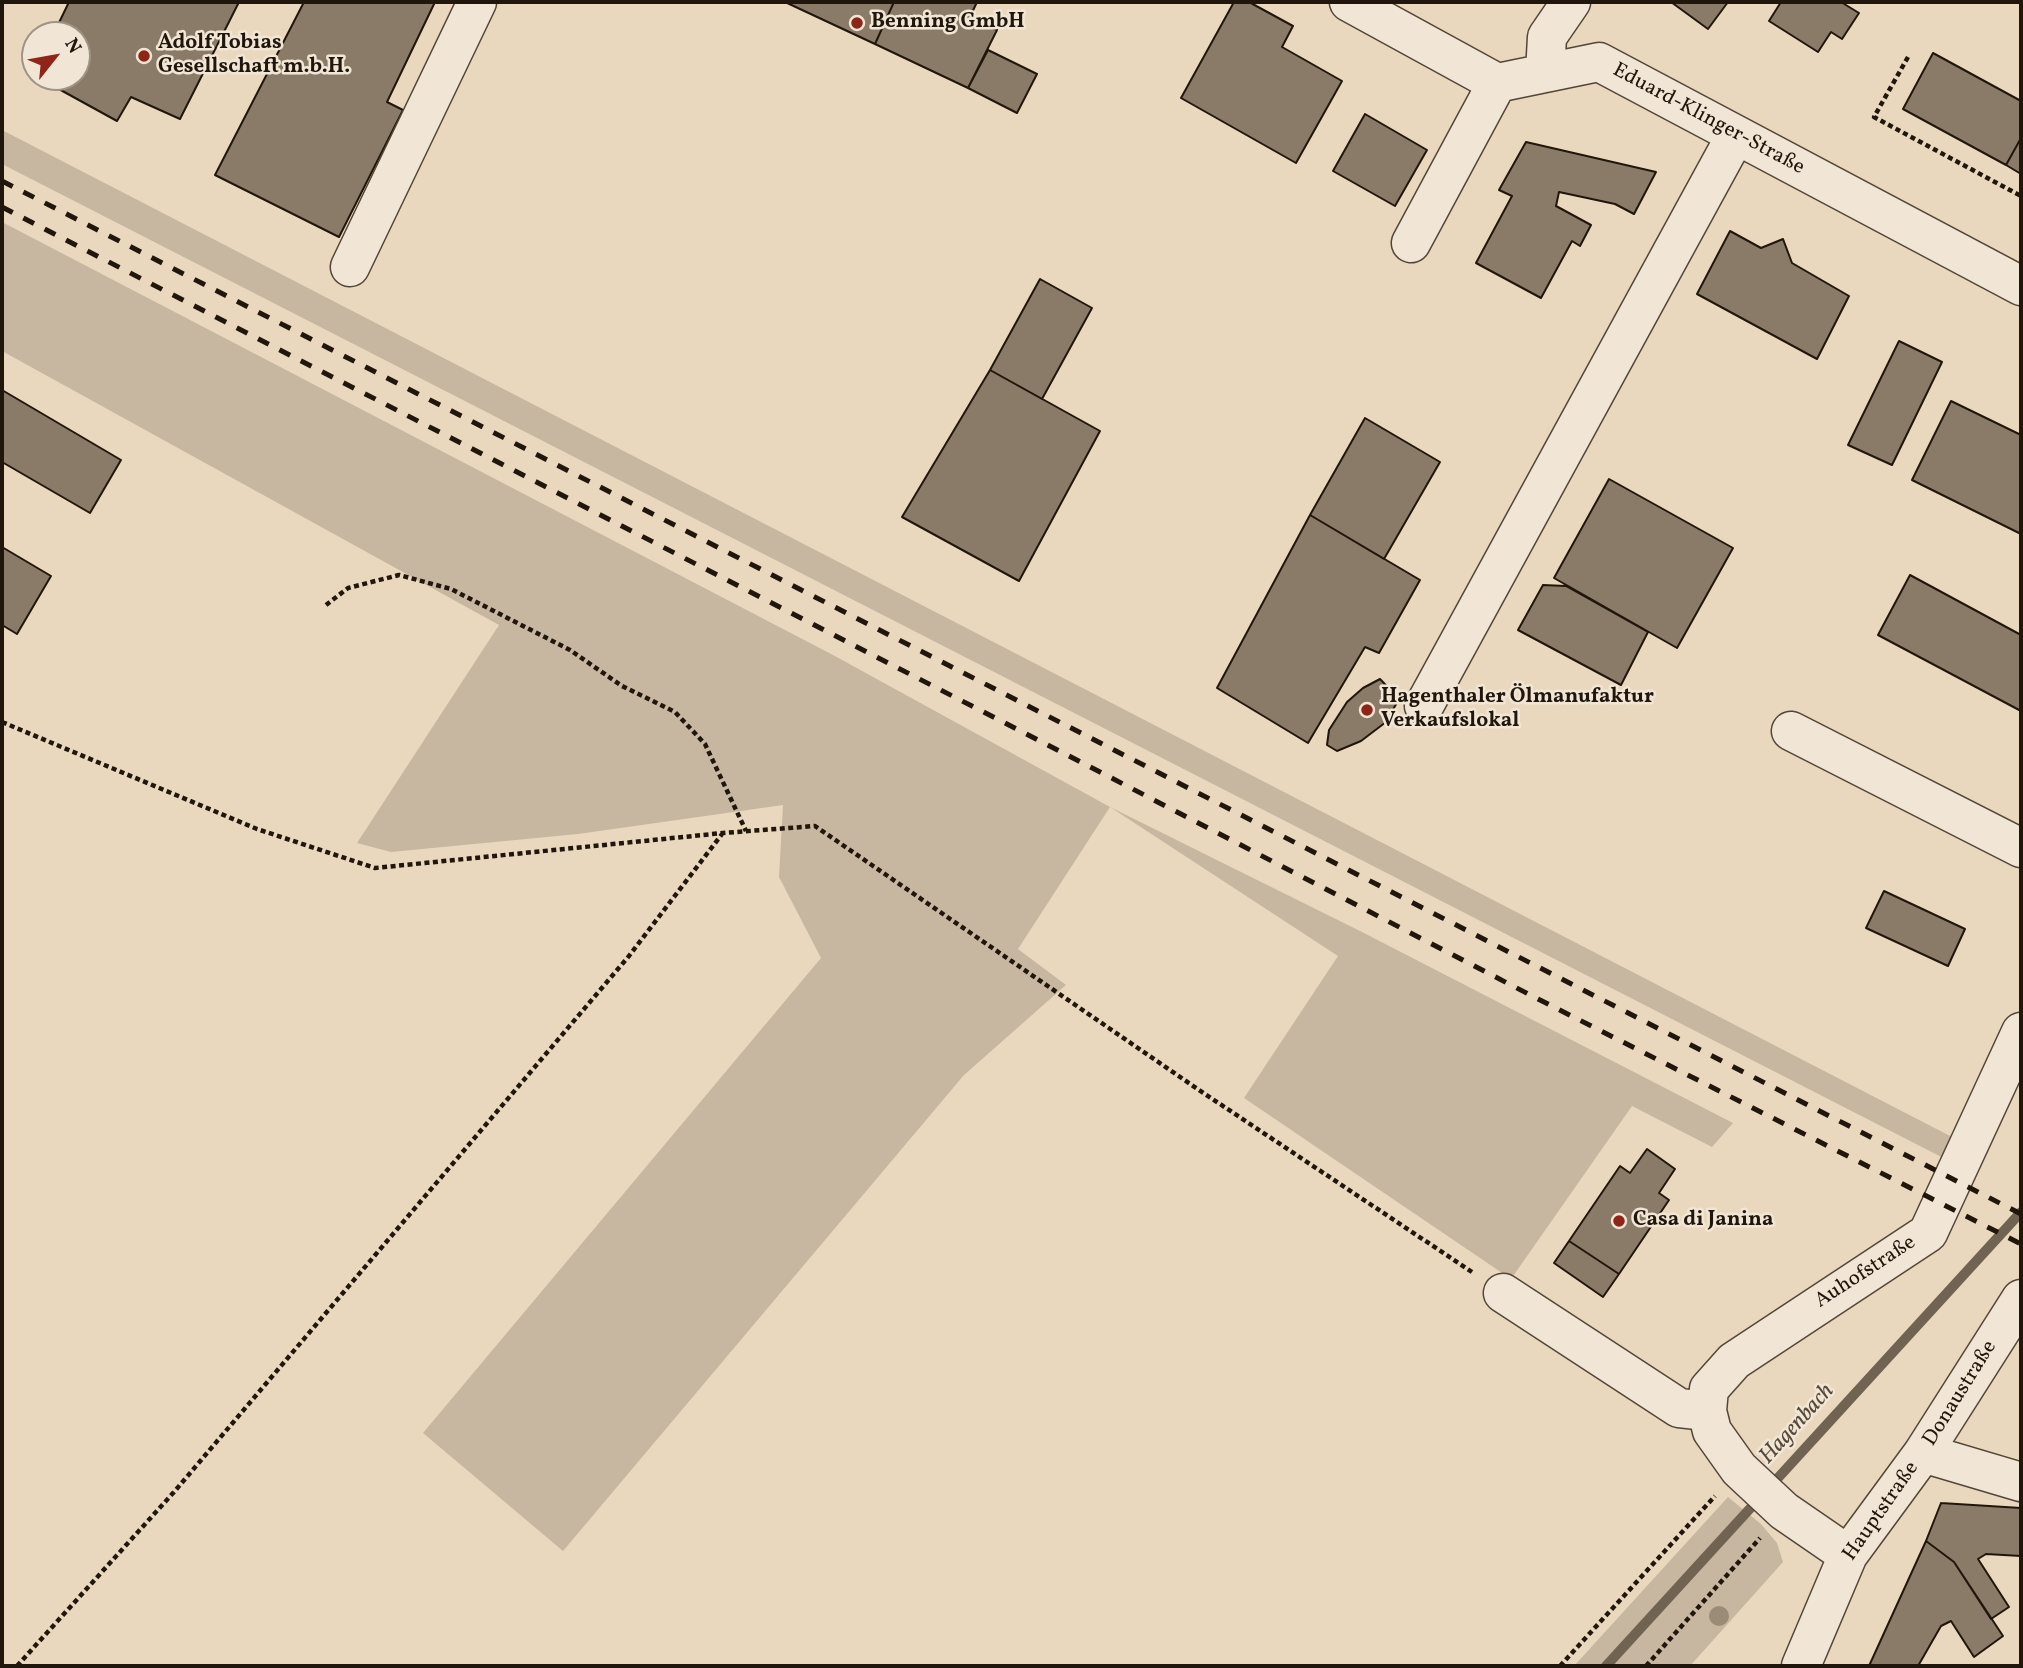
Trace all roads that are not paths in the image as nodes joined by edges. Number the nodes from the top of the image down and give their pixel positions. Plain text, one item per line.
1 (477, 2) edge
2 (1349, 2) edge
3 (1571, 2) edge
4 (1545, 73) junction
5 (1497, 83) junction
6 (1736, 135) junction
7 (1411, 243) dead end
8 (351, 267) dead end
9 (2021, 286) edge
10 (1424, 706) dead end
11 (1791, 732) dead end
12 (2021, 848) edge
13 (2021, 1032) edge
14 (1503, 1293) road end
15 (2021, 1299) edge
16 (1707, 1411) junction
17 (1923, 1453) junction
18 (2021, 1482) edge
19 (1848, 1555) junction
20 (1801, 1666) edge

1 - 8 street
2 - 5 street
3 - 4 street
4 - 5 street, Eduard-Klinger-Straße
4 - 6 street, Eduard-Klinger-Straße
5 - 7 street
6 - 9 street, Eduard-Klinger-Straße
6 - 10 street
11 - 12 street
13 - 16 street, Auhofstraße
14 - 16 street
15 - 17 street, Donaustraße
16 - 19 street
17 - 18 street, Hauptstraße
17 - 19 street, Hauptstraße
19 - 20 street, Hauptstraße

